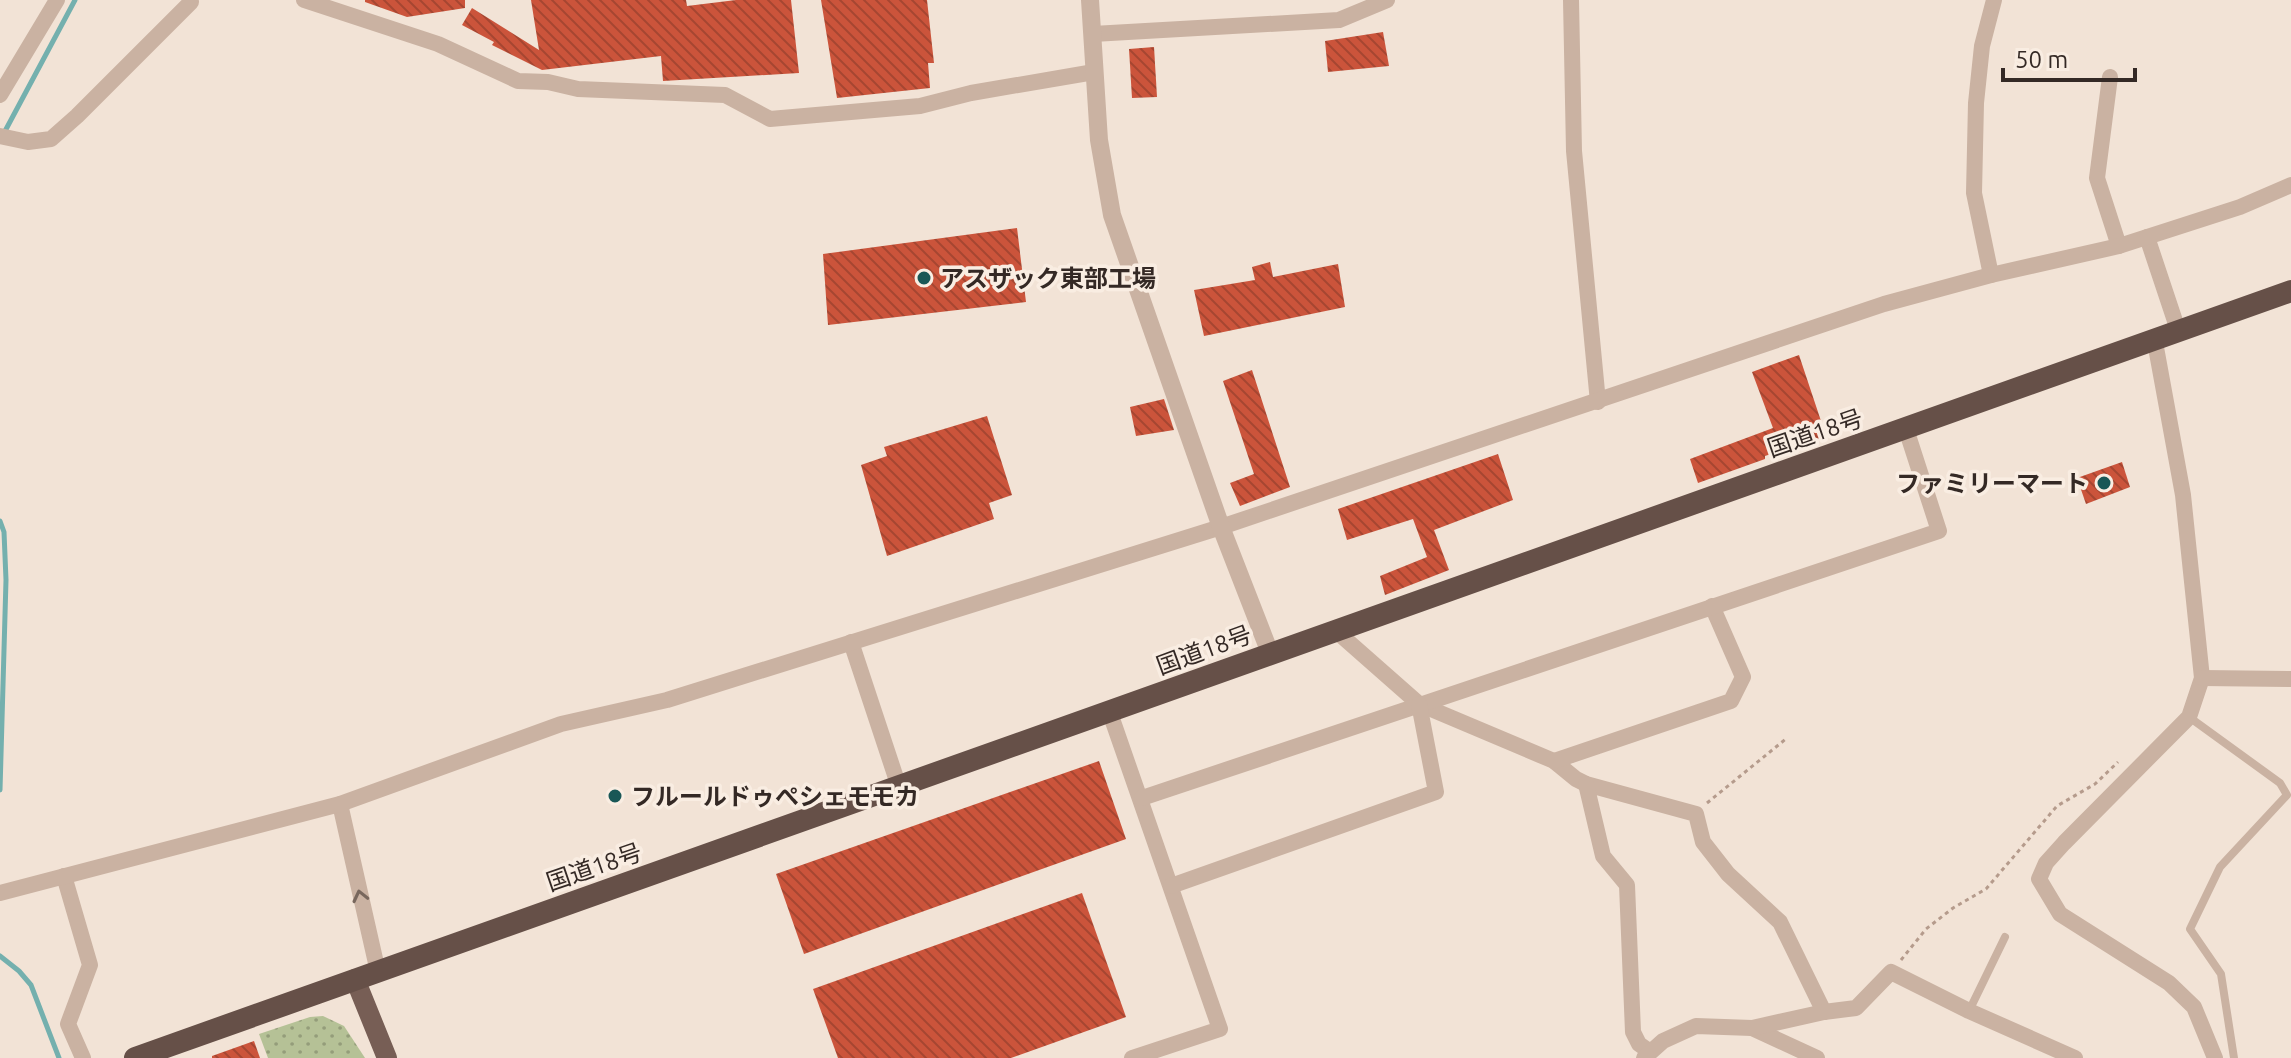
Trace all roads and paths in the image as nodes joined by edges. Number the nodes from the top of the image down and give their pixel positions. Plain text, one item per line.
1 (57, 0) edge
2 (304, 0) edge
3 (1090, 0) edge
4 (1387, 0) edge
5 (1571, 0) edge
6 (1994, 0) edge
7 (192, 1) edge
8 (1093, 34) junction
9 (1094, 72) junction
10 (2110, 77) dead end
11 (0, 95) edge
12 (0, 136) edge
13 (2291, 185) edge
14 (2147, 237) junction
15 (2119, 246) junction
16 (1991, 275) junction
17 (2291, 291) edge
18 (2179, 333) junction
19 (2155, 342) junction
20 (1598, 402) junction
21 (1906, 429) junction
22 (1221, 527) junction
23 (1712, 606) junction
24 (1335, 630) junction
25 (851, 642) junction
26 (1270, 653) junction
27 (2202, 678) junction
28 (2291, 679) edge
29 (1419, 704) junction
30 (1110, 713) junction
31 (2189, 717) junction
32 (1787, 738) dead end
33 (1554, 761) junction
34 (2117, 763) dead end
35 (1586, 784) junction
36 (899, 787) junction
37 (1142, 798) junction
38 (340, 804) junction
39 (1696, 814) junction
40 (64, 876) junction
41 (1171, 886) junction
42 (0, 893) edge
43 (2005, 937) dead end
44 (378, 972) junction
45 (1891, 972) junction
46 (355, 979) junction
47 (1969, 1011) junction
48 (1824, 1012) junction
49 (1752, 1028) junction
50 (1647, 1055) edge
51 (83, 1058) edge
52 (135, 1058) edge
53 (387, 1058) edge
54 (1132, 1058) edge
55 (1817, 1058) edge
56 (2075, 1058) edge
57 (2215, 1058) edge
58 (2234, 1058) edge

1 - 11 street
2 - 9 street
3 - 8 street
4 - 8 street
5 - 20 street
6 - 16 street
7 - 12 street
8 - 9 street
9 - 22 street
10 - 15 street
13 - 14 street
14 - 15 street
14 - 18 street
15 - 16 street
16 - 20 street
17 - 18 highway, 国道18号
18 - 19 highway, 国道18号
19 - 21 highway, 国道18号
19 - 27 street
20 - 22 street
21 - 23 street
21 - 24 highway, 国道18号
22 - 25 street
22 - 26 street
23 - 29 street
23 - 33 street
24 - 26 highway, 国道18号
24 - 29 street
25 - 36 street
25 - 38 street
26 - 30 highway, 国道18号
27 - 28 street
27 - 31 street
29 - 33 street
29 - 37 street
29 - 41 street
30 - 36 highway, 国道18号
30 - 37 street
31 - 57 street
31 - 58 lane
32 - 39 path
33 - 35 street
34 - 45 path
35 - 39 street
35 - 50 street
36 - 44 highway, 国道18号
37 - 41 street
38 - 40 street
44 -> 38 street
39 - 48 street
40 - 42 street
40 - 51 street
41 - 54 street
43 - 47 lane
44 - 46 highway, 国道18号
45 - 47 street
45 - 48 street
46 - 52 highway, 国道18号
46 - 53 main road
47 - 56 street
48 - 49 street
49 - 50 street
49 - 55 street

